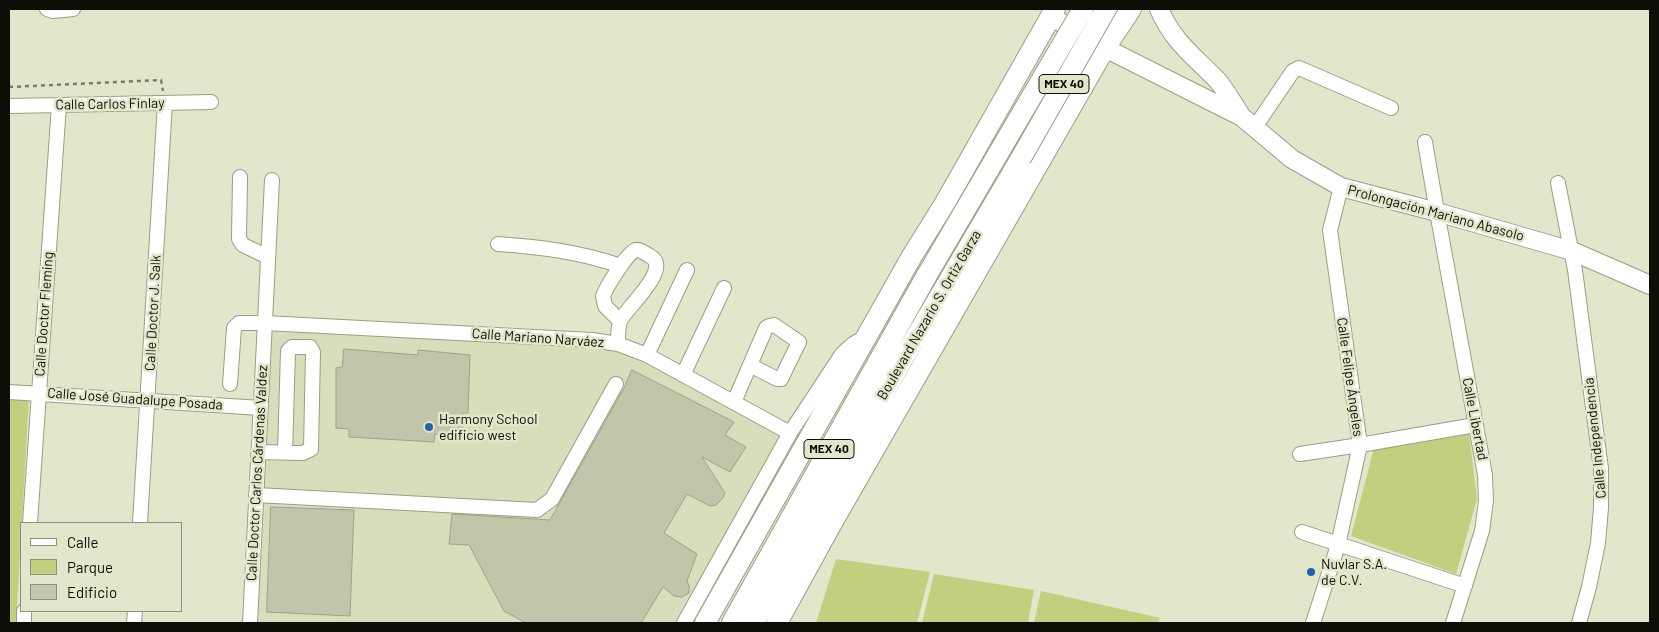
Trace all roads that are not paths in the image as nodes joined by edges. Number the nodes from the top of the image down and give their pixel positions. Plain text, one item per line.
1 (47, 9) edge
2 (73, 9) edge
3 (1083, 9) edge
4 (1106, 9) edge
5 (1131, 9) edge
6 (1159, 9) edge
7 (1053, 12) edge
8 (1105, 48) junction
9 (211, 102) dead end
10 (165, 103) junction
11 (59, 105) junction
12 (9, 106) edge
13 (1391, 108) dead end
14 (1249, 122) junction
15 (1425, 142) dead end
16 (240, 177) dead end
17 (272, 180) dead end
18 (1558, 183) dead end
19 (1340, 187) junction
20 (945, 203) junction
21 (1437, 212) junction
22 (498, 244) dead end
23 (1572, 251) junction
24 (268, 257) junction
25 (621, 266) junction
26 (686, 270) dead end
27 (1650, 285) edge
28 (724, 288) dead end
29 (620, 321) junction
30 (265, 323) junction
31 (868, 335) junction
32 (618, 344) junction
33 (647, 355) junction
34 (750, 366) dead end
35 (682, 375) junction
36 (869, 377) junction
37 (230, 384) dead end
38 (616, 384) dead end
39 (9, 392) edge
40 (38, 393) junction
41 (148, 400) junction
42 (734, 402) junction
43 (261, 408) junction
44 (1475, 425) junction
45 (790, 433) junction
46 (1360, 445) junction
47 (259, 452) junction
48 (285, 452) junction
49 (1300, 454) dead end
50 (834, 481) junction
51 (256, 495) junction
52 (30, 522) edge
53 (140, 522) edge
54 (832, 523) junction
55 (1302, 532) dead end
56 (1338, 545) junction
57 (1465, 586) junction
58 (250, 623) edge
59 (684, 623) edge
60 (705, 623) edge
61 (732, 623) edge
62 (754, 623) edge
63 (777, 623) edge
64 (1313, 623) edge
65 (1453, 623) edge
66 (1579, 623) edge

1 - 2 street
3 - 36 highway, Boulevard Nazario S. Ortiz Garza / MEX 40, bridge
4 - 50 highway, Boulevard Nazario S. Ortiz Garza / MEX 40, bridge
5 - 8 highway
6 - 14 main road
7 - 8 main road, Prolongación Mariano Abasolo
7 - 20 highway
8 - 14 main road, Prolongación Mariano Abasolo
8 - 54 highway
9 - 10 street, Calle Carlos Finlay
10 - 11 street, Calle Carlos Finlay
10 - 41 street, Calle Doctor J. Salk
11 - 12 street, Calle Carlos Finlay
11 - 40 street, Calle Doctor Fleming
13 - 14 street
14 - 19 main road, Prolongación Mariano Abasolo
15 - 21 street, Calle Libertad
16 - 24 street
17 - 24 street, Calle Doctor Carlos Cárdenas Valdez
18 - 23 street, Calle Independencia
19 - 21 main road, Prolongación Mariano Abasolo
19 - 46 street, Calle Felipe Ángeles
20 - 31 highway
20 - 36 highway
21 - 23 main road, Prolongación Mariano Abasolo
21 - 44 street, Calle Libertad
22 - 25 street
23 - 27 main road, Prolongación Mariano Abasolo
23 - 66 street, Calle Independencia
24 - 30 street, Calle Doctor Carlos Cárdenas Valdez
25 - 29 street
25 - 29 street
26 - 33 street
28 - 35 street
29 - 32 street
30 - 32 street, Calle Mariano Narváez
30 - 37 street, Calle Mariano Narváez
30 - 43 street, Calle Doctor Carlos Cárdenas Valdez
31 - 45 street
31 - 60 highway
32 - 33 street, Calle Mariano Narváez
33 - 35 street, Calle Mariano Narváez
34 - 42 street
35 - 42 street, Calle Mariano Narváez
36 - 61 highway, Boulevard Nazario S. Ortiz Garza / MEX 40
38 - 51 street
39 - 40 street, Calle José Guadalupe Posada
40 - 41 street, Calle José Guadalupe Posada
40 - 52 street, Calle Doctor Fleming
41 - 43 street, Calle José Guadalupe Posada
41 - 53 street, Calle Doctor J. Salk
42 - 45 street, Calle Mariano Narváez
43 - 47 street, Calle Doctor Carlos Cárdenas Valdez
44 - 46 street
44 - 57 street, Calle Libertad
45 - 59 street
46 - 49 street
46 - 56 street, Calle Felipe Ángeles
47 - 48 street
47 - 51 street, Calle Doctor Carlos Cárdenas Valdez
48 - 48 street
50 - 54 highway
50 - 62 highway, Boulevard Nazario S. Ortiz Garza / MEX 40
51 - 58 street, Calle Doctor Carlos Cárdenas Valdez
54 - 63 highway
55 - 56 street
56 - 57 street
56 - 64 street, Calle Felipe Ángeles
57 - 65 street, Calle Libertad

